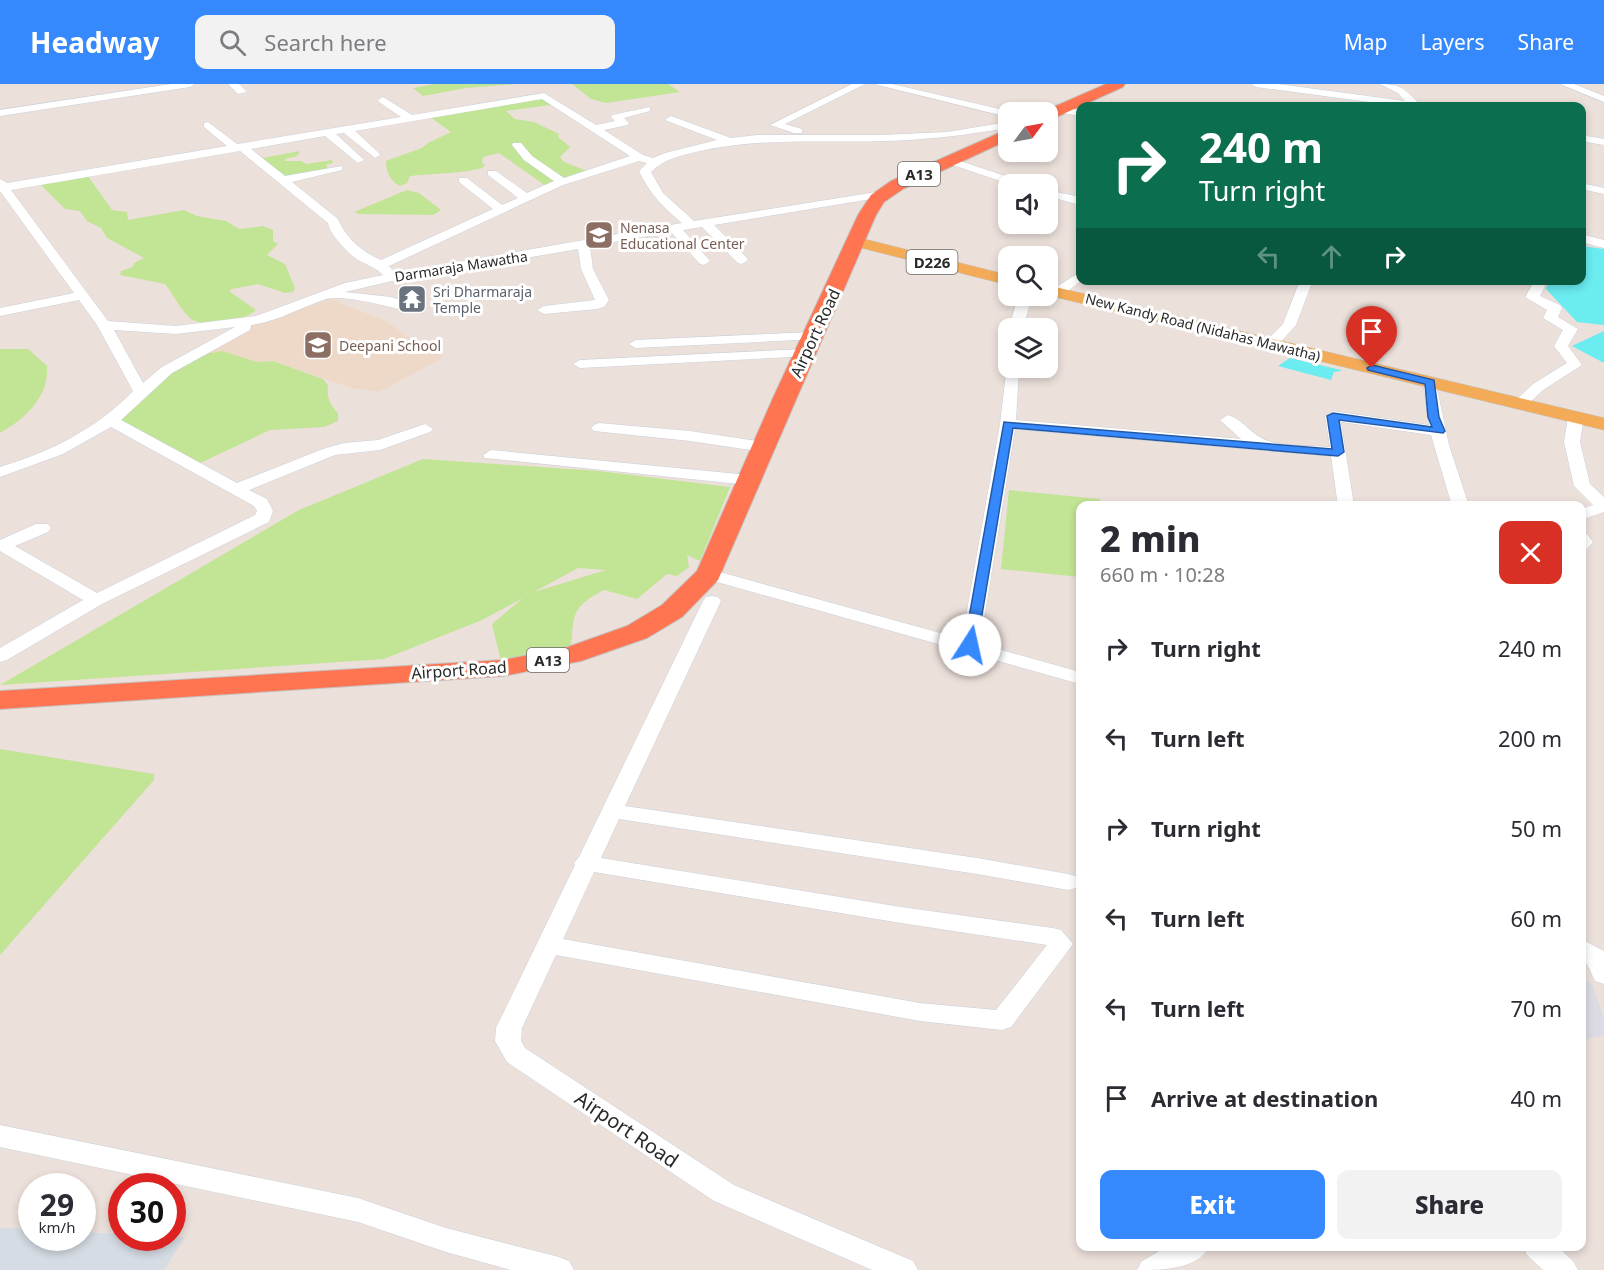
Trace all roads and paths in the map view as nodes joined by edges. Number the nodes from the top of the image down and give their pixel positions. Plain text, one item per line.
1 (190, 84) edge
2 (233, 84) edge
3 (527, 84) edge
4 (860, 84) edge
5 (879, 84) edge
6 (931, 84) edge
7 (1118, 84) edge
8 (1256, 84) edge
9 (1385, 84) edge
10 (1565, 84) edge
11 (170, 86) edge
12 (1406, 87) edge
13 (242, 92) dead end
14 (914, 92) junction
15 (544, 96) junction
16 (1604, 99) edge
17 (383, 100) dead end
18 (1078, 102) edge
19 (1382, 102) edge
20 (1409, 102) edge
21 (1076, 103) edge
22 (645, 109) dead end
23 (1058, 111) edge
24 (998, 112) edge
25 (0, 113) edge
26 (1058, 113) edge
27 (1076, 113) edge
28 (409, 118) junction
29 (671, 119) dead end
30 (208, 124) dead end
31 (998, 127) edge
32 (595, 128) junction
33 (346, 129) junction
34 (327, 132) junction
35 (685, 138) dead end
36 (828, 138) junction
37 (998, 138) edge
38 (1586, 139) edge
39 (729, 141) junction
40 (1604, 142) edge
41 (517, 145) dead end
42 (707, 146) junction
43 (238, 147) junction
44 (375, 155) dead end
45 (639, 157) junction
46 (358, 160) dead end
47 (948, 160) junction
48 (654, 162) junction
49 (338, 168) dead end
50 (492, 173) dead end
51 (998, 177) edge
52 (284, 180) junction
53 (463, 180) dead end
54 (562, 182) junction
55 (1, 186) edge
56 (1586, 187) edge
57 (1604, 191) edge
58 (883, 194) junction
59 (1058, 196) edge
60 (526, 199) junction
61 (1076, 200) edge
62 (502, 210) junction
63 (699, 225) junction
64 (675, 229) junction
65 (1586, 239) edge
66 (856, 242) junction
67 (1604, 244) edge
68 (584, 245) junction
69 (742, 260) dead end
70 (704, 261) dead end
71 (381, 265) junction
72 (392, 277) junction
73 (998, 278) edge
74 (1076, 278) edge
75 (1305, 285) edge
76 (1539, 285) edge
77 (1058, 288) edge
78 (1058, 292) edge
79 (327, 294) junction
80 (83, 295) junction
81 (414, 309) dead end
82 (544, 310) dead end
83 (0, 312) edge
84 (258, 320) junction
85 (104, 325) junction
86 (636, 344) dead end
87 (1271, 344) junction
88 (809, 345) junction
89 (580, 364) dead end
90 (1011, 378) edge
91 (1430, 382) junction
92 (141, 392) junction
93 (1520, 404) junction
94 (1576, 417) junction
95 (1228, 420) dead end
96 (112, 421) junction
97 (1008, 424) junction
98 (1604, 424) edge
99 (599, 428) dead end
100 (425, 429) dead end
101 (1439, 431) junction
102 (764, 447) junction
103 (1269, 447) junction
104 (1338, 452) junction
105 (491, 455) dead end
106 (0, 472) edge
107 (749, 480) junction
108 (236, 489) junction
109 (1345, 501) edge
110 (1459, 501) edge
111 (1604, 506) edge
112 (1586, 513) edge
113 (42, 528) dead end
114 (709, 574) junction
115 (96, 600) junction
116 (712, 601) dead end
117 (970, 645) junction
118 (0, 656) edge
119 (1076, 677) edge
120 (0, 700) edge
121 (611, 811) junction
122 (585, 863) junction
123 (1068, 882) dead end
124 (549, 945) junction
125 (0, 1136) edge
126 (1187, 1251) edge
127 (1542, 1251) edge
128 (559, 1270) edge
129 (903, 1270) edge
130 (1152, 1270) edge
131 (1563, 1270) edge

1 - 11 street
2 - 13 street
3 - 15 street
4 - 36 street
5 - 14 street
6 - 14 street
7 - 18 highway
8 - 19 street
9 - 12 street
10 - 16 street
11 - 25 street
12 - 20 street
14 - 24 street
15 - 28 street
15 - 32 street
17 - 28 street
21 - 23 highway
22 - 32 street
26 - 27 street
28 - 33 street
29 - 39 street
30 - 43 street
31 - 36 street
32 - 45 street
33 - 34 street
33 - 44 street
34 - 43 street
34 - 46 street
35 - 42 street
36 - 39 street
37 - 47 highway, A13
38 - 40 street
39 - 42 street
41 - 54 street
42 - 48 street
43 - 52 street
43 - 55 street
45 - 48 street
45 - 54 street
47 - 51 street
47 - 58 highway, A13
48 - 63 street
49 - 52 street
50 - 60 street
52 - 71 street
53 - 62 street
54 - 60 street
55 - 80 street
56 - 57 street
58 - 63 street, Darmaraja Mawatha
58 - 66 highway, A13
59 - 61 street
60 - 62 street
62 - 71 street
63 - 64 street, Darmaraja Mawatha
63 - 69 street
64 - 68 street, Darmaraja Mawatha
64 - 70 street
65 - 67 street
66 - 73 main road, D226
66 - 88 highway, Airport Road / A13
68 - 72 street, Darmaraja Mawatha
68 - 82 street
71 - 72 street
72 - 79 street, Darmaraja Mawatha
74 - 77 street
75 - 87 street
76 - 93 street
78 - 87 main road, New Kandy Road (Nidahas Mawatha)
79 - 81 street
79 - 84 street, Darmaraja Mawatha
80 - 83 street
80 - 85 street
84 - 85 street, Darmaraja Mawatha
84 - 92 street
85 - 92 street
86 - 88 street
87 - 91 main road, New Kandy Road (Nidahas Mawatha)
88 - 89 street
88 - 102 highway, Airport Road / A13
90 - 97 street
91 - 93 main road, New Kandy Road (Nidahas Mawatha)
91 - 101 street
92 - 96 street
93 - 94 main road, New Kandy Road (Nidahas Mawatha)
94 - 98 main road, New Kandy Road (Nidahas Mawatha)
94 - 111 street
95 - 103 street
96 - 106 street
96 - 108 street
97 - 103 street
97 - 117 street
99 - 102 street
100 - 108 street
101 - 104 street
101 - 110 street
102 - 107 highway, Airport Road / A13
103 - 104 street
104 - 109 street
105 - 107 street
107 - 114 highway, Airport Road / A13
108 - 115 street
111 - 112 street
113 - 115 street
114 - 117 street
114 - 120 highway, Airport Road / A13
115 - 118 street
116 - 121 street, Airport Road
117 - 119 street
121 - 122 street, Airport Road
121 - 123 street
122 - 124 street, Airport Road
122 - 124 street
124 - 129 street, Airport Road
125 - 128 street
126 - 130 street
127 - 131 street

